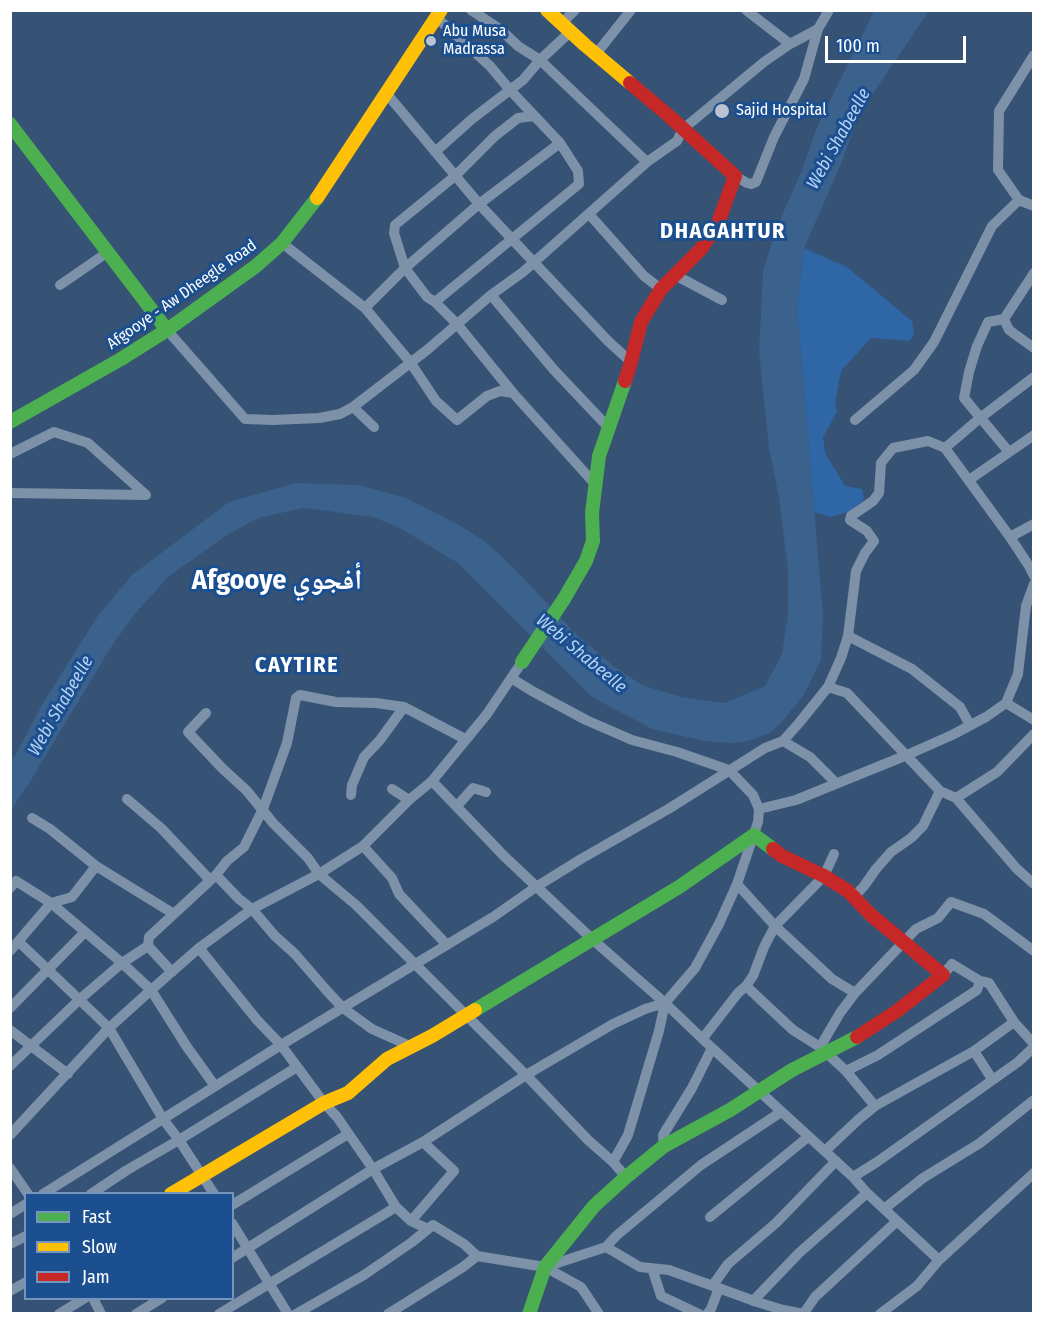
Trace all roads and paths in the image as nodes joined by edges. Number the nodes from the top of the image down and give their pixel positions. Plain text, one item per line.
1 (471, 10) edge
2 (547, 10) edge
3 (575, 10) edge
4 (631, 10) edge
5 (746, 10) edge
6 (829, 10) edge
7 (439, 14) edge
8 (566, 27) junction
9 (818, 28) junction
10 (790, 44) junction
11 (596, 54) junction
12 (1033, 55) edge
13 (540, 60) junction
14 (510, 90) junction
15 (387, 94) junction
16 (534, 116) junction
17 (10, 124) edge
18 (683, 129) junction
19 (560, 143) junction
20 (435, 152) junction
21 (647, 162) junction
22 (455, 176) junction
23 (735, 176) junction
24 (1019, 200) junction
25 (479, 204) junction
26 (1034, 206) edge
27 (589, 214) junction
28 (512, 239) junction
29 (282, 243) junction
30 (108, 252) junction
31 (534, 262) junction
32 (405, 268) junction
33 (1034, 273) edge
34 (675, 275) junction
35 (60, 285) dead end
36 (661, 289) junction
37 (491, 295) junction
38 (722, 300) dead end
39 (435, 302) junction
40 (365, 308) junction
41 (1004, 319) junction
42 (457, 324) junction
43 (167, 330) junction
44 (1034, 348) edge
45 (411, 362) junction
46 (631, 362) junction
47 (1034, 377) edge
48 (513, 393) junction
49 (353, 408) junction
50 (980, 418) junction
51 (855, 420) dead end
52 (10, 422) edge
53 (374, 427) dead end
54 (608, 427) junction
55 (1034, 435) edge
56 (945, 448) junction
57 (1009, 453) junction
58 (10, 454) edge
59 (969, 480) junction
60 (595, 484) junction
61 (10, 493) edge
62 (1034, 525) edge
63 (1010, 537) junction
64 (1034, 576) edge
65 (1034, 584) edge
66 (848, 636) junction
67 (522, 662) joint
68 (511, 678) junction
69 (828, 687) junction
70 (1006, 703) junction
71 (404, 707) junction
72 (206, 712) dead end
73 (1032, 717) edge
74 (970, 725) junction
75 (1034, 734) edge
76 (465, 739) junction
77 (783, 741) junction
78 (907, 755) junction
79 (729, 770) junction
80 (432, 781) junction
81 (836, 783) junction
82 (392, 789) dead end
83 (940, 791) junction
84 (486, 792) dead end
85 (351, 795) dead end
86 (956, 798) junction
87 (127, 799) dead end
88 (409, 800) junction
89 (457, 806) junction
90 (263, 809) junction
91 (759, 809) junction
92 (32, 818) dead end
93 (754, 835) junction
94 (363, 846) junction
95 (834, 854) dead end
96 (96, 866) junction
97 (319, 874) junction
98 (824, 876) junction
99 (213, 878) junction
100 (737, 884) junction
101 (1034, 884) edge
102 (536, 887) junction
103 (10, 888) edge
104 (854, 897) junction
105 (51, 903) junction
106 (252, 909) junction
107 (174, 914) junction
108 (775, 926) junction
109 (85, 932) junction
110 (592, 939) junction
111 (903, 941) junction
112 (19, 942) junction
113 (447, 945) junction
114 (148, 946) junction
115 (200, 948) junction
116 (10, 951) edge
117 (1034, 951) edge
118 (122, 963) junction
119 (415, 964) junction
120 (48, 969) junction
121 (172, 972) junction
122 (944, 975) junction
123 (980, 981) junction
124 (746, 986) junction
125 (151, 990) junction
126 (855, 993) junction
127 (80, 999) junction
128 (665, 1003) junction
129 (10, 1008) edge
130 (343, 1008) junction
131 (466, 1016) junction
132 (1014, 1022) junction
133 (109, 1028) junction
134 (10, 1030) edge
135 (703, 1038) junction
136 (281, 1045) junction
137 (32, 1046) junction
138 (1034, 1046) edge
139 (412, 1047) junction
140 (712, 1048) junction
141 (823, 1050) junction
142 (974, 1051) junction
143 (10, 1066) edge
144 (297, 1067) junction
145 (846, 1071) junction
146 (68, 1074) junction
147 (526, 1075) junction
148 (992, 1079) junction
149 (215, 1086) junction
150 (758, 1091) junction
151 (1034, 1100) edge
152 (324, 1103) junction
153 (875, 1106) junction
154 (781, 1112) junction
155 (163, 1119) junction
156 (348, 1134) junction
157 (10, 1135) edge
158 (808, 1137) junction
159 (179, 1140) junction
160 (423, 1142) junction
161 (664, 1146) junction
162 (825, 1151) junction
163 (836, 1161) junction
164 (613, 1162) junction
165 (10, 1168) edge
166 (373, 1169) junction
167 (1034, 1173) edge
168 (201, 1175) junction
169 (626, 1177) junction
170 (853, 1177) junction
171 (27, 1192) edge
172 (46, 1192) edge
173 (94, 1192) edge
174 (174, 1192) edge
175 (213, 1192) edge
176 (867, 1193) junction
177 (234, 1204) edge
178 (24, 1205) edge
179 (396, 1207) junction
180 (884, 1209) junction
181 (10, 1214) edge
182 (710, 1217) dead end
183 (411, 1221) junction
184 (897, 1221) junction
185 (234, 1226) edge
186 (428, 1229) junction
187 (24, 1237) edge
188 (10, 1244) edge
189 (606, 1247) junction
190 (248, 1249) junction
191 (477, 1256) junction
192 (234, 1257) edge
193 (939, 1260) junction
194 (546, 1267) junction
195 (652, 1268) junction
196 (24, 1283) edge
197 (269, 1283) junction
198 (716, 1287) junction
199 (10, 1291) edge
200 (83, 1300) edge
201 (93, 1300) edge
202 (160, 1300) edge
203 (755, 1302) junction
204 (804, 1313) edge
205 (59, 1314) edge
206 (100, 1314) edge
207 (136, 1314) edge
208 (219, 1314) edge
209 (288, 1314) edge
210 (296, 1314) edge
211 (388, 1314) edge
212 (529, 1314) edge
213 (599, 1314) edge
214 (699, 1314) edge
215 (707, 1314) edge
216 (753, 1314) edge
217 (880, 1314) edge

1 - 13 street
2 - 8 street
3 - 8 street
4 - 11 street
5 - 10 street
6 - 9 street
7 - 14 street
7 - 15 street, Afgooye - Aw Dheegle Road
8 - 11 street
8 - 13 street
9 - 10 street
9 - 23 street
10 - 18 street
11 - 18 street
12 - 24 street
13 - 14 street
13 - 21 street
14 - 16 street
14 - 20 street
15 - 20 street
15 - 29 street, Afgooye - Aw Dheegle Road
16 - 19 street
16 - 22 street
17 - 30 street
18 - 21 street
18 - 23 street
19 - 25 street
19 - 28 street
20 - 22 street
21 - 27 street
22 - 25 street
22 - 32 street
23 - 34 street
24 - 26 street
24 - 51 street
25 - 28 street
25 - 32 street
27 - 31 street
27 - 36 street
28 - 31 street
28 - 39 street
29 - 40 street
29 - 43 street, Afgooye - Aw Dheegle Road
30 - 35 street
30 - 43 street
31 - 37 street
31 - 46 street
32 - 39 street
32 - 40 street
33 - 41 street
34 - 36 street
34 - 38 street
36 - 46 street
37 - 42 street
37 - 54 street
39 - 42 street
40 - 45 street
41 - 44 street
41 - 50 street
42 - 45 street
42 - 48 street
43 - 49 street
43 - 52 street, Afgooye - Aw Dheegle Road
45 - 48 street
45 - 49 street
46 - 54 street
47 - 50 street
48 - 60 street
49 - 53 street
50 - 56 street
50 - 57 street
54 - 60 street
55 - 57 street
56 - 59 street
56 - 66 street
57 - 59 street
58 - 61 street
59 - 63 street
60 - 67 street
62 - 63 street
63 - 64 street
65 - 70 street
66 - 69 street
66 - 74 street
67 - 68 street
68 - 76 street
68 - 79 street
69 - 77 street
69 - 78 street
70 - 73 street
70 - 74 street
71 - 76 street
71 - 85 street
71 - 90 street
72 - 90 street
74 - 78 street
75 - 86 street
76 - 80 street
77 - 79 street
77 - 81 street
78 - 81 street
78 - 83 street
79 - 91 street
79 - 102 street
80 - 88 street
80 - 89 street
81 - 91 street
82 - 88 street
83 - 86 street
83 - 104 street
84 - 89 street
86 - 101 street
87 - 99 street
88 - 94 street
89 - 102 street
90 - 97 street
90 - 99 street
91 - 93 street
92 - 96 street
93 - 98 street
93 - 100 street
93 - 110 street
94 - 97 street
94 - 113 street
95 - 98 street
96 - 105 street
96 - 107 street
97 - 106 street
97 - 119 street
98 - 104 street
98 - 108 street
99 - 106 street
99 - 107 street
100 - 108 street
100 - 128 street
102 - 110 street
102 - 113 street
103 - 105 street
104 - 111 street
105 - 109 street
105 - 112 street
106 - 115 street
106 - 130 street
107 - 114 street
108 - 124 street
108 - 126 street
109 - 118 street
109 - 120 street
110 - 128 street
110 - 131 street
111 - 117 street
111 - 122 street
111 - 126 street
112 - 116 street
112 - 120 street
113 - 119 street
114 - 118 street
114 - 121 street
115 - 121 street
115 - 136 street
118 - 125 street
118 - 127 street
119 - 130 street
119 - 131 street
120 - 127 street
120 - 129 street
121 - 125 street
122 - 123 street
122 - 141 street
123 - 132 street
123 - 145 street
124 - 135 street
124 - 141 street
125 - 133 street
125 - 149 street
126 - 141 street
127 - 133 street
127 - 137 street
128 - 135 street
128 - 147 street
128 - 164 street
130 - 136 street
130 - 139 street
131 - 139 street
131 - 147 street
132 - 138 street
132 - 142 street
133 - 146 street
133 - 155 street
134 - 137 street
135 - 140 street
136 - 144 street
136 - 149 street
137 - 143 street
137 - 146 street
138 - 148 street
139 - 152 street
140 - 150 street
140 - 161 street
141 - 145 street
141 - 150 street
142 - 148 street
142 - 153 street
144 - 152 street
144 - 159 street
145 - 153 street
146 - 157 street
147 - 160 street
147 - 164 street
148 - 170 street
149 - 155 street
150 - 154 street
150 - 161 street
151 - 180 street
152 - 156 street
152 - 168 street
153 - 162 street
154 - 158 street
154 - 189 street
155 - 159 street
155 - 172 street
156 - 166 street
156 - 177 street
158 - 162 street
158 - 182 street
159 - 168 street
159 - 173 street
160 - 166 street
160 - 183 street
161 - 169 street
162 - 163 street
163 - 170 street
163 - 198 street
164 - 169 street
165 - 171 street
166 - 179 street
166 - 190 street
167 - 193 street
168 - 174 street
168 - 175 street
169 - 194 street
170 - 176 street
176 - 180 street
176 - 203 street
178 - 181 street
179 - 183 street
179 - 197 street
180 - 184 street
183 - 186 street
184 - 193 street
184 - 204 street
185 - 190 street
186 - 191 street
186 - 210 street
187 - 188 street
189 - 194 street
189 - 195 street
190 - 192 street
190 - 197 street
191 - 194 street
191 - 211 street
193 - 217 street
194 - 212 street
194 - 213 street
195 - 198 street
195 - 214 street
196 - 199 street
197 - 208 street
197 - 209 street
198 - 203 street
198 - 215 street
200 - 205 street
201 - 206 street
202 - 207 street
203 - 204 street
203 - 216 street

